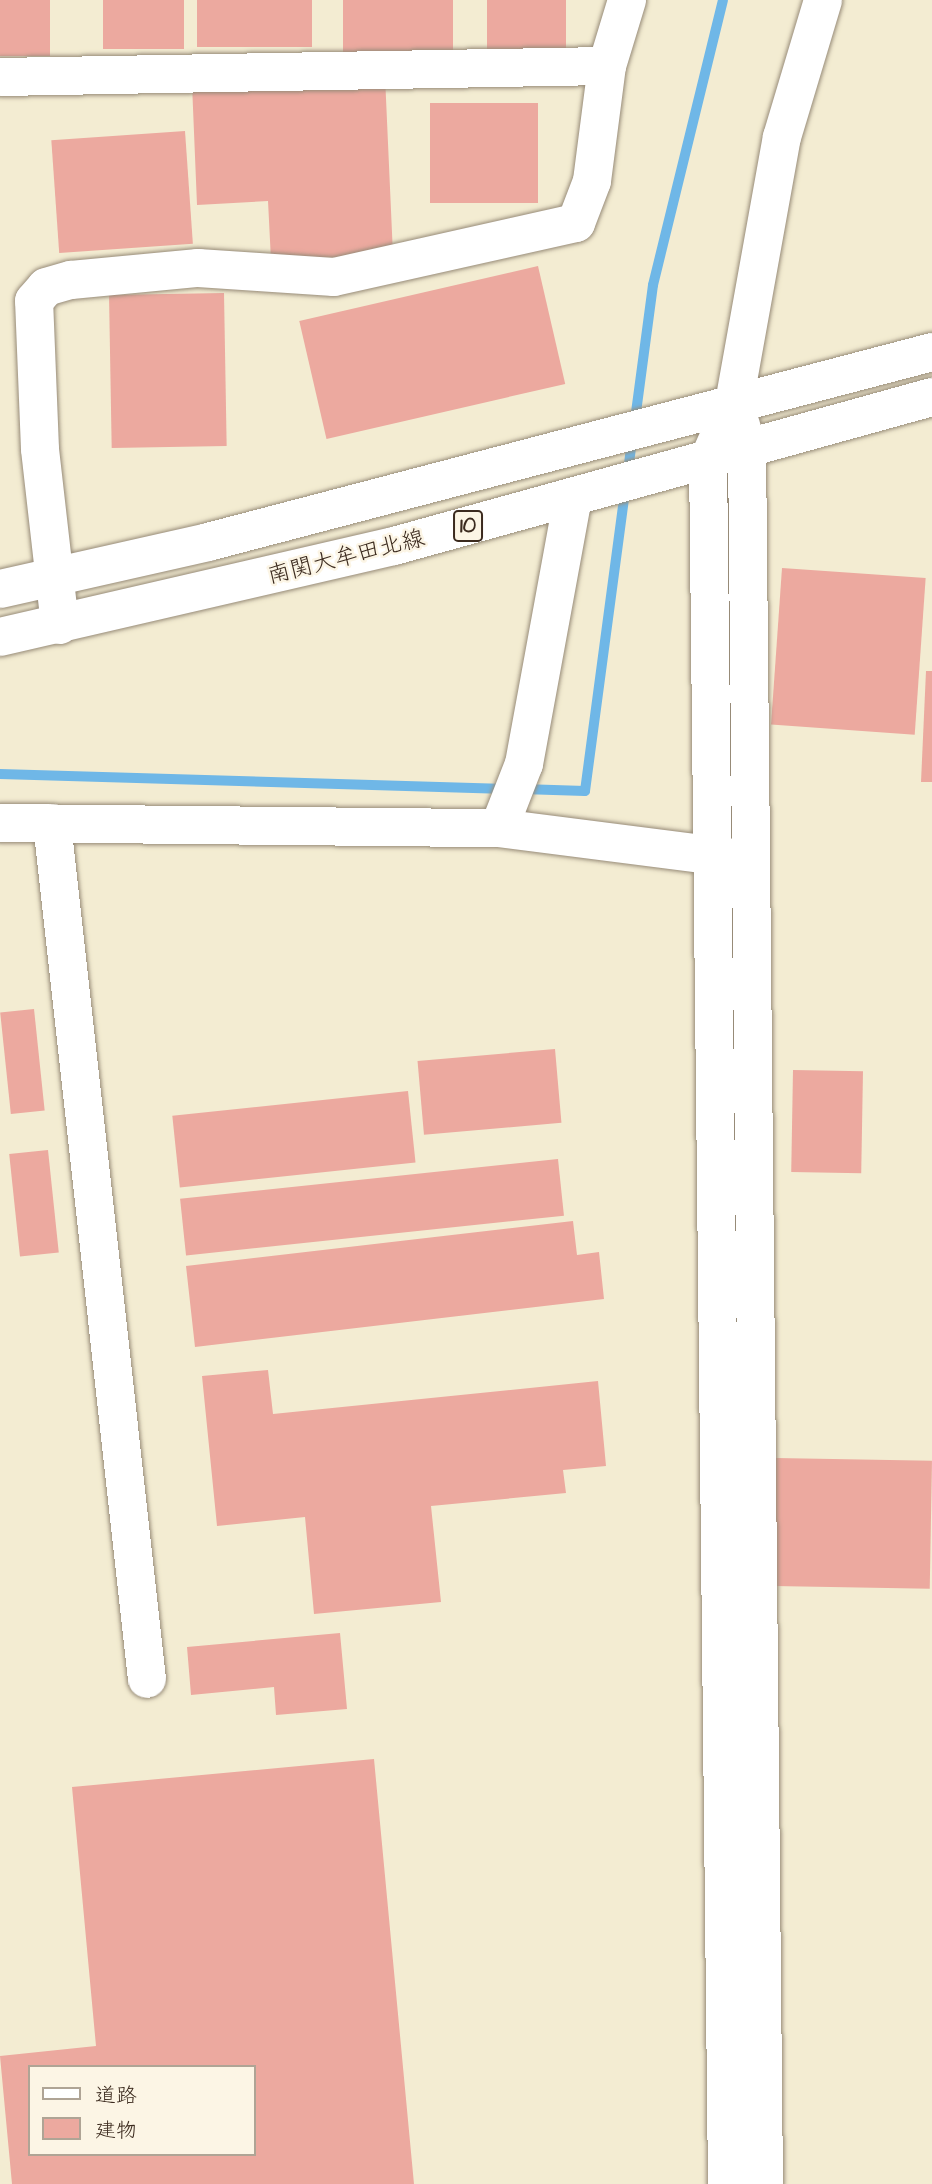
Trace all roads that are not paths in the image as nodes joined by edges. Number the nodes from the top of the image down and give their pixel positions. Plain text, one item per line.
1 (627, 0) edge
2 (823, 0) edge
3 (607, 66) junction
4 (0, 77) edge
5 (932, 352) edge
6 (932, 397) edge
7 (734, 403) junction
8 (747, 446) junction
9 (708, 461) junction
10 (573, 498) junction
11 (55, 580) junction
12 (0, 589) edge
13 (60, 625) junction
14 (0, 637) edge
15 (0, 823) edge
16 (52, 823) junction
17 (499, 828) junction
18 (734, 858) junction
19 (147, 1679) dead end
20 (727, 2184) edge
21 (764, 2184) edge

1 - 3 street
2 - 7 street
3 - 4 street
3 - 11 street
5 - 7 street, 10
6 - 8 street, 南関大牟田北線 / 10
7 - 8 street
7 - 9 street
7 - 11 street, 10
8 - 9 street, 南関大牟田北線 / 10
8 - 18 street
9 - 10 street, 南関大牟田北線 / 10
9 - 18 street
10 - 13 street, 南関大牟田北線 / 10
10 - 17 street
11 - 12 street, 10
11 - 13 street
13 - 14 street, 南関大牟田北線 / 10
15 - 16 street
16 - 17 street
16 - 19 street
17 - 18 street
18 - 20 street
18 - 21 street

